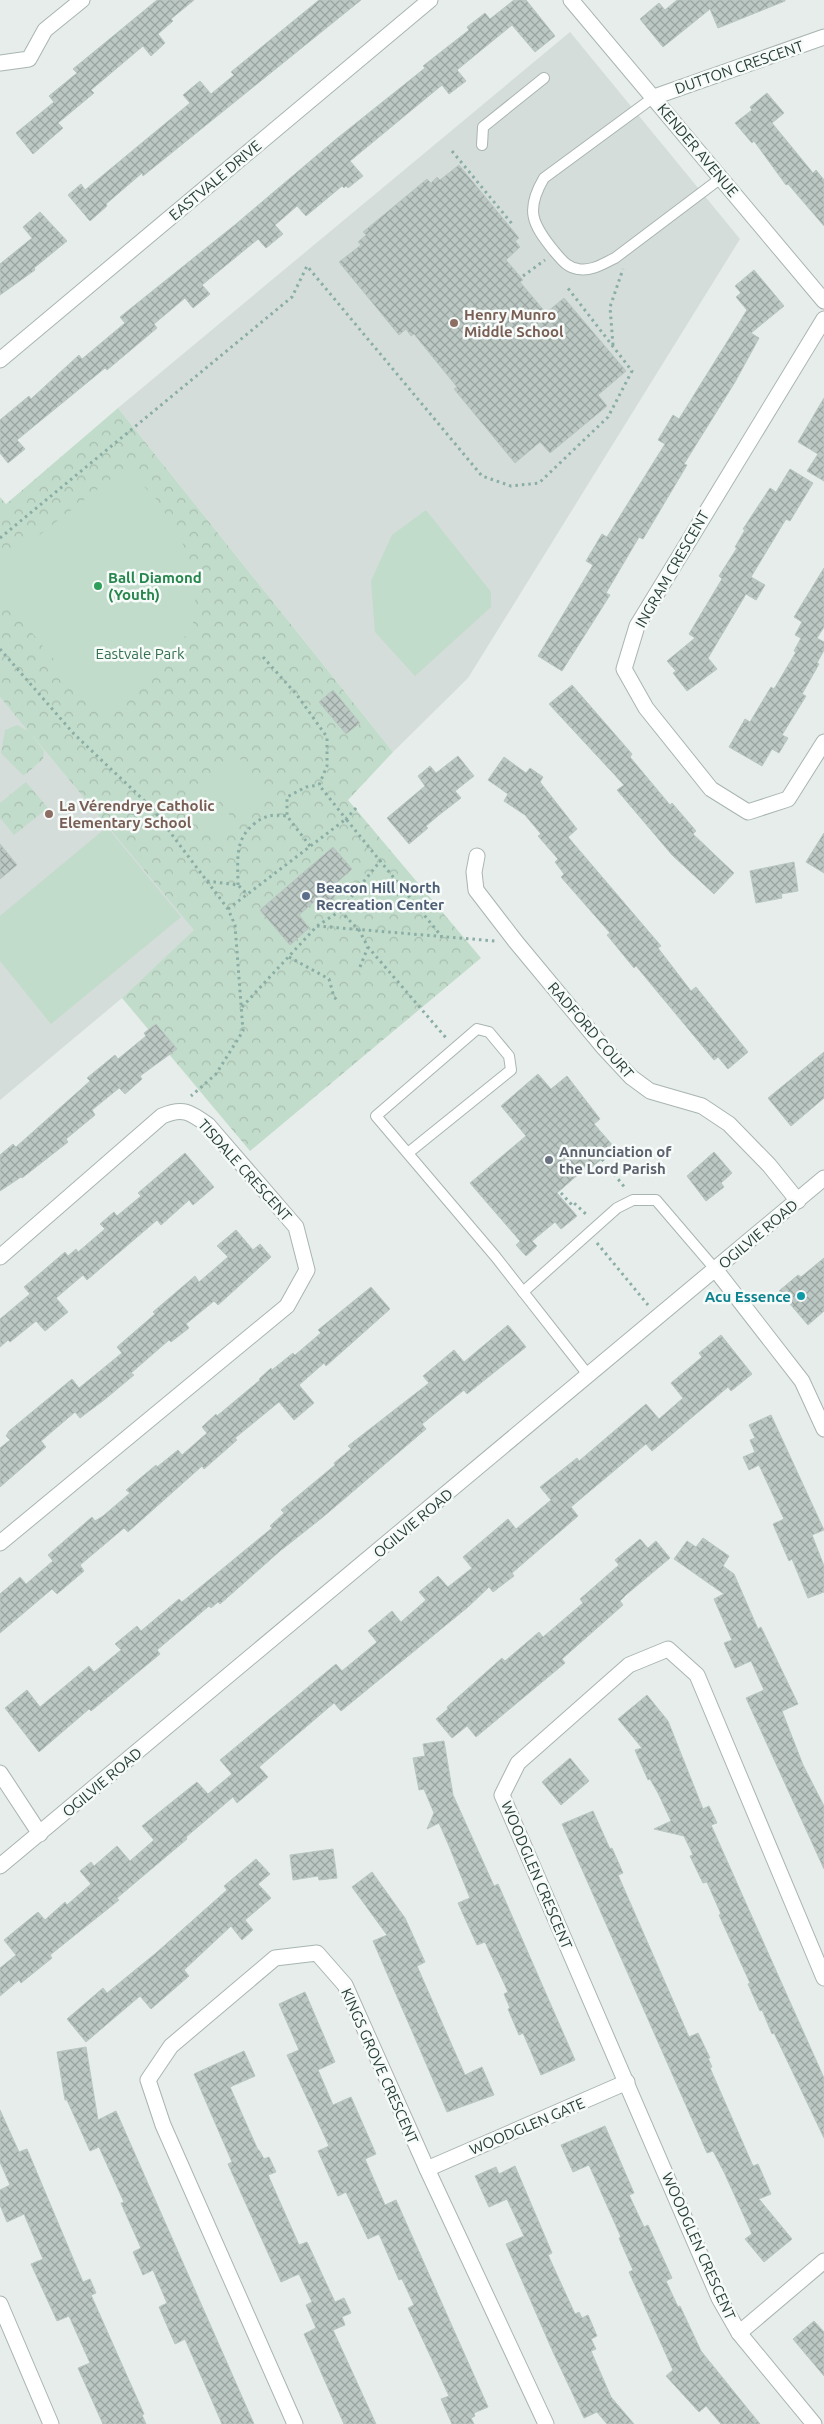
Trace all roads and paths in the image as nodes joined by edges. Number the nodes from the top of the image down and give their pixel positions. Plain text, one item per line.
1 (82, 0) edge
2 (430, 0) edge
3 (571, 0) edge
4 (824, 37) edge
5 (0, 62) edge
6 (544, 78) dead end
7 (654, 97) junction
8 (482, 145) dead end
9 (452, 151) dead end
10 (721, 178) junction
11 (513, 225) dead end
12 (555, 252) junction
13 (622, 269) dead end
14 (523, 276) dead end
15 (567, 287) dead end
16 (824, 301) edge
17 (824, 319) edge
18 (613, 346) junction
19 (0, 360) edge
20 (0, 538) edge
21 (0, 649) edge
22 (263, 657) dead end
23 (824, 742) edge
24 (319, 785) junction
25 (357, 807) dead end
26 (287, 816) junction
27 (346, 819) junction
28 (310, 846) junction
29 (477, 856) dead end
30 (381, 860) junction
31 (206, 881) junction
32 (238, 885) junction
33 (247, 894) junction
34 (228, 909) junction
35 (340, 911) junction
36 (317, 926) junction
37 (359, 930) junction
38 (442, 937) junction
39 (516, 942) junction
40 (368, 947) junction
41 (288, 957) junction
42 (360, 967) dead end
43 (339, 1002) dead end
44 (241, 1008) junction
45 (456, 1048) junction
46 (176, 1110) junction
47 (408, 1153) junction
48 (602, 1159) dead end
49 (824, 1178) edge
50 (561, 1193) dead end
51 (633, 1200) junction
52 (798, 1201) junction
53 (593, 1230) junction
54 (0, 1257) edge
55 (715, 1269) junction
56 (523, 1292) junction
57 (658, 1317) junction
58 (589, 1376) junction
59 (824, 1430) edge
60 (0, 1543) edge
61 (0, 1773) edge
62 (40, 1834) junction
63 (0, 1866) edge
64 (824, 1978) edge
65 (627, 2082) junction
66 (427, 2169) junction
67 (824, 2260) edge
68 (0, 2304) edge
69 (739, 2332) junction
70 (51, 2424) edge
71 (295, 2424) edge
72 (546, 2424) edge
73 (814, 2424) edge

1 - 5 street
2 - 19 street, EASTVALE DRIVE
3 - 7 street, KENDER AVENUE
4 - 7 street, DUTTON CRESCENT
6 - 8 lane
7 - 10 street, KENDER AVENUE
7 - 12 lane
9 - 11 path
10 - 12 lane
10 - 16 street, KENDER AVENUE
12 - 14 path
13 - 18 path
15 - 18 path
17 - 23 street, INGRAM CRESCENT
18 - 20 path
21 - 31 path
22 - 24 path
24 - 26 path
24 - 27 path
25 - 27 path
26 - 28 path
26 - 32 path
27 - 28 path
27 - 30 path
28 - 33 path
29 - 39 street, RADFORD COURT
30 - 35 path
30 - 38 path
31 - 32 path
31 - 34 path
32 - 33 path
33 - 34 path
34 - 44 path
35 - 36 path
35 - 37 path
36 - 37 path
36 - 41 path
37 - 38 path
37 - 40 path
38 - 39 path
39 - 52 street, RADFORD COURT
40 - 42 path
40 - 45 path
41 - 43 path
41 - 44 path
44 - 46 path
45 - 47 lane
45 - 47 lane
46 - 54 street
46 - 60 street, TISDALE CRESCENT
47 - 56 lane
48 - 51 path
49 - 52 street, OGILVIE ROAD
50 - 53 path
51 - 53 lane
51 - 55 lane
52 - 55 street, OGILVIE ROAD
53 - 56 lane
53 - 57 path
55 - 57 street, OGILVIE ROAD
55 - 59 street
56 - 58 lane
57 - 58 street, OGILVIE ROAD
58 - 62 street, OGILVIE ROAD
61 - 62 street
62 - 63 street, OGILVIE ROAD
64 - 65 street, WOODGLEN CRESCENT
65 - 66 street, WOODGLEN GATE
65 - 69 street, WOODGLEN CRESCENT
66 - 71 street, KINGS GROVE CRESCENT
66 - 72 street, KINGS GROVE CRESCENT
67 - 69 street, WOODGLEN CRESCENT
68 - 70 street
69 - 73 street, WOODGLEN CRESCENT

